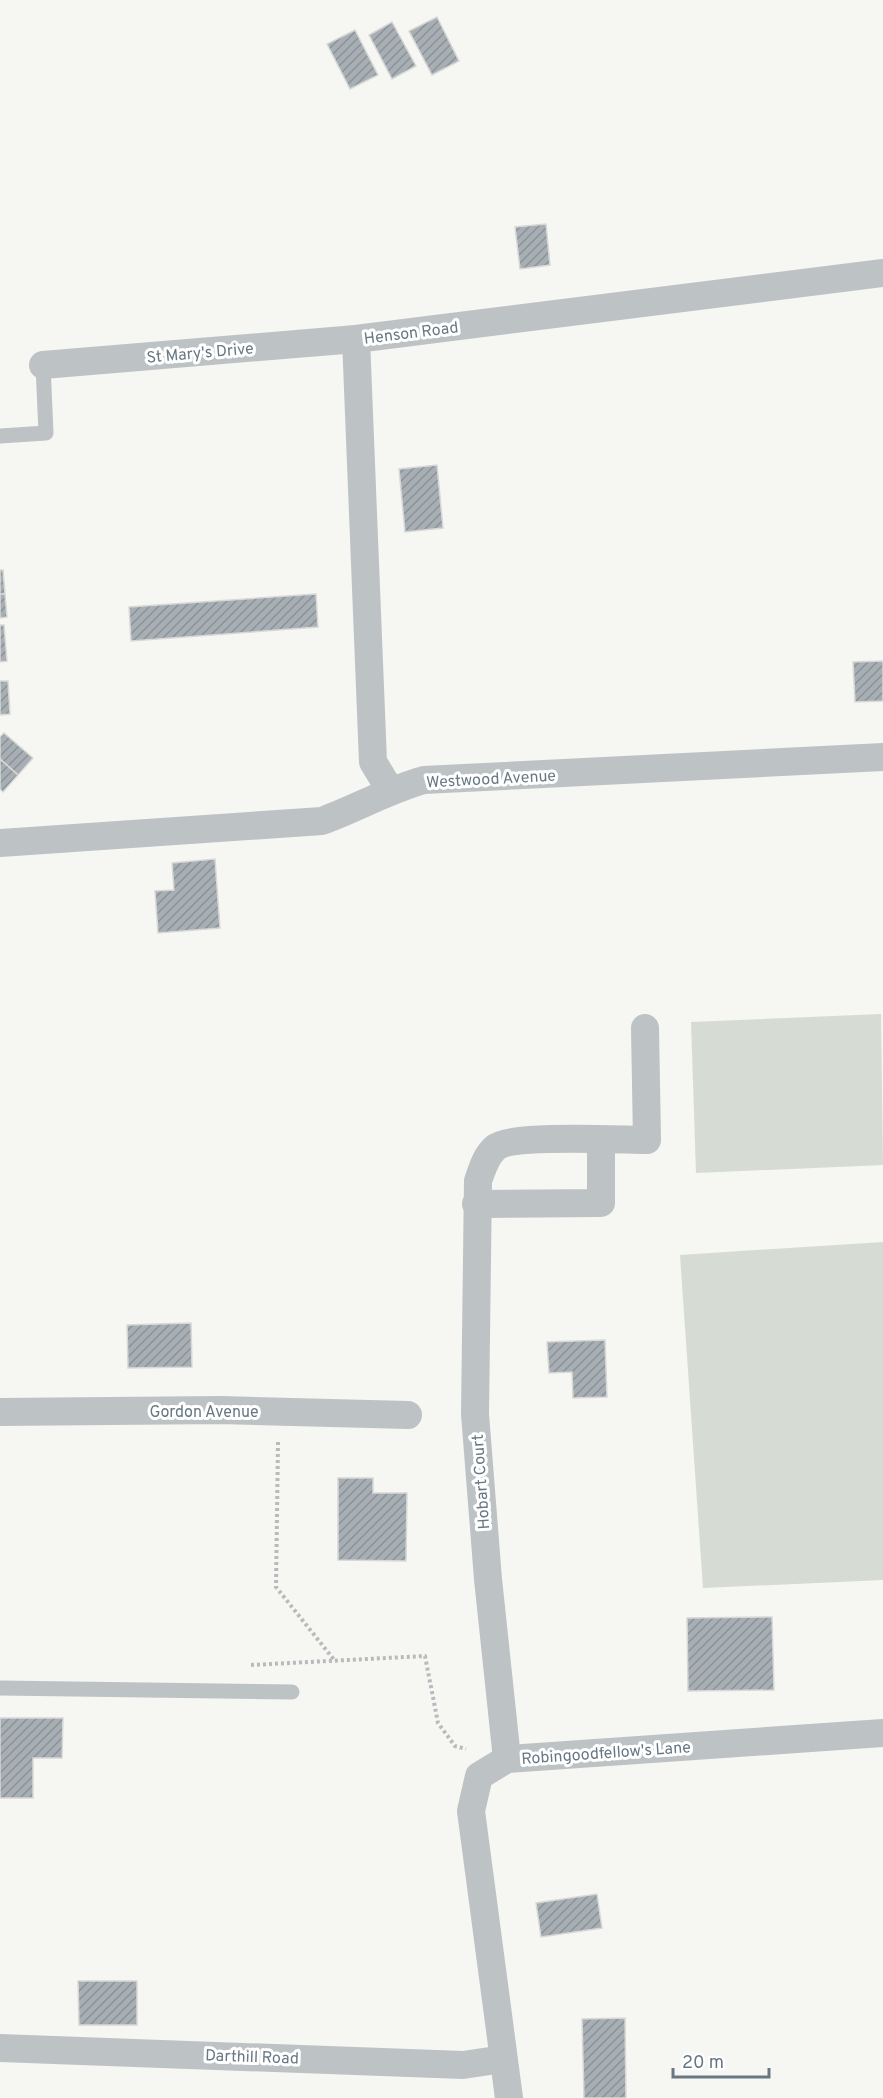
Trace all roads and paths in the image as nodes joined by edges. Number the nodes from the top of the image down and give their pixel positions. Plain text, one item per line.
1 (883, 273) edge
2 (356, 339) junction
3 (43, 365) joint
4 (0, 436) edge
5 (883, 757) edge
6 (390, 790) junction
7 (0, 843) edge
8 (645, 1028) dead end
9 (601, 1140) junction
10 (476, 1204) junction
11 (278, 1411) junction
12 (0, 1412) edge
13 (408, 1414) dead end
14 (335, 1661) dead end
15 (0, 1688) edge
16 (292, 1692) dead end
17 (883, 1734) edge
18 (507, 1759) junction
19 (0, 2048) edge
20 (503, 2059) junction
21 (509, 2098) edge

1 - 2 street, Henson Road
2 - 3 street, St Mary's Drive
2 - 6 street, Henson Road
3 - 4 lane
5 - 6 street, Westwood Avenue
6 - 7 street, Westwood Avenue
8 - 9 street, Hobart Court
9 - 10 street, Hobart Court
9 - 10 street
10 - 18 street, Hobart Court
11 - 12 street, Gordon Avenue
11 - 13 street, Gordon Avenue
11 - 14 path
15 - 16 lane
17 - 18 street, Robingoodfellow's Lane
18 - 20 street, Robingoodfellow's Lane
19 - 20 street, Darthill Road
20 - 21 street, Robingoodfellow's Lane

